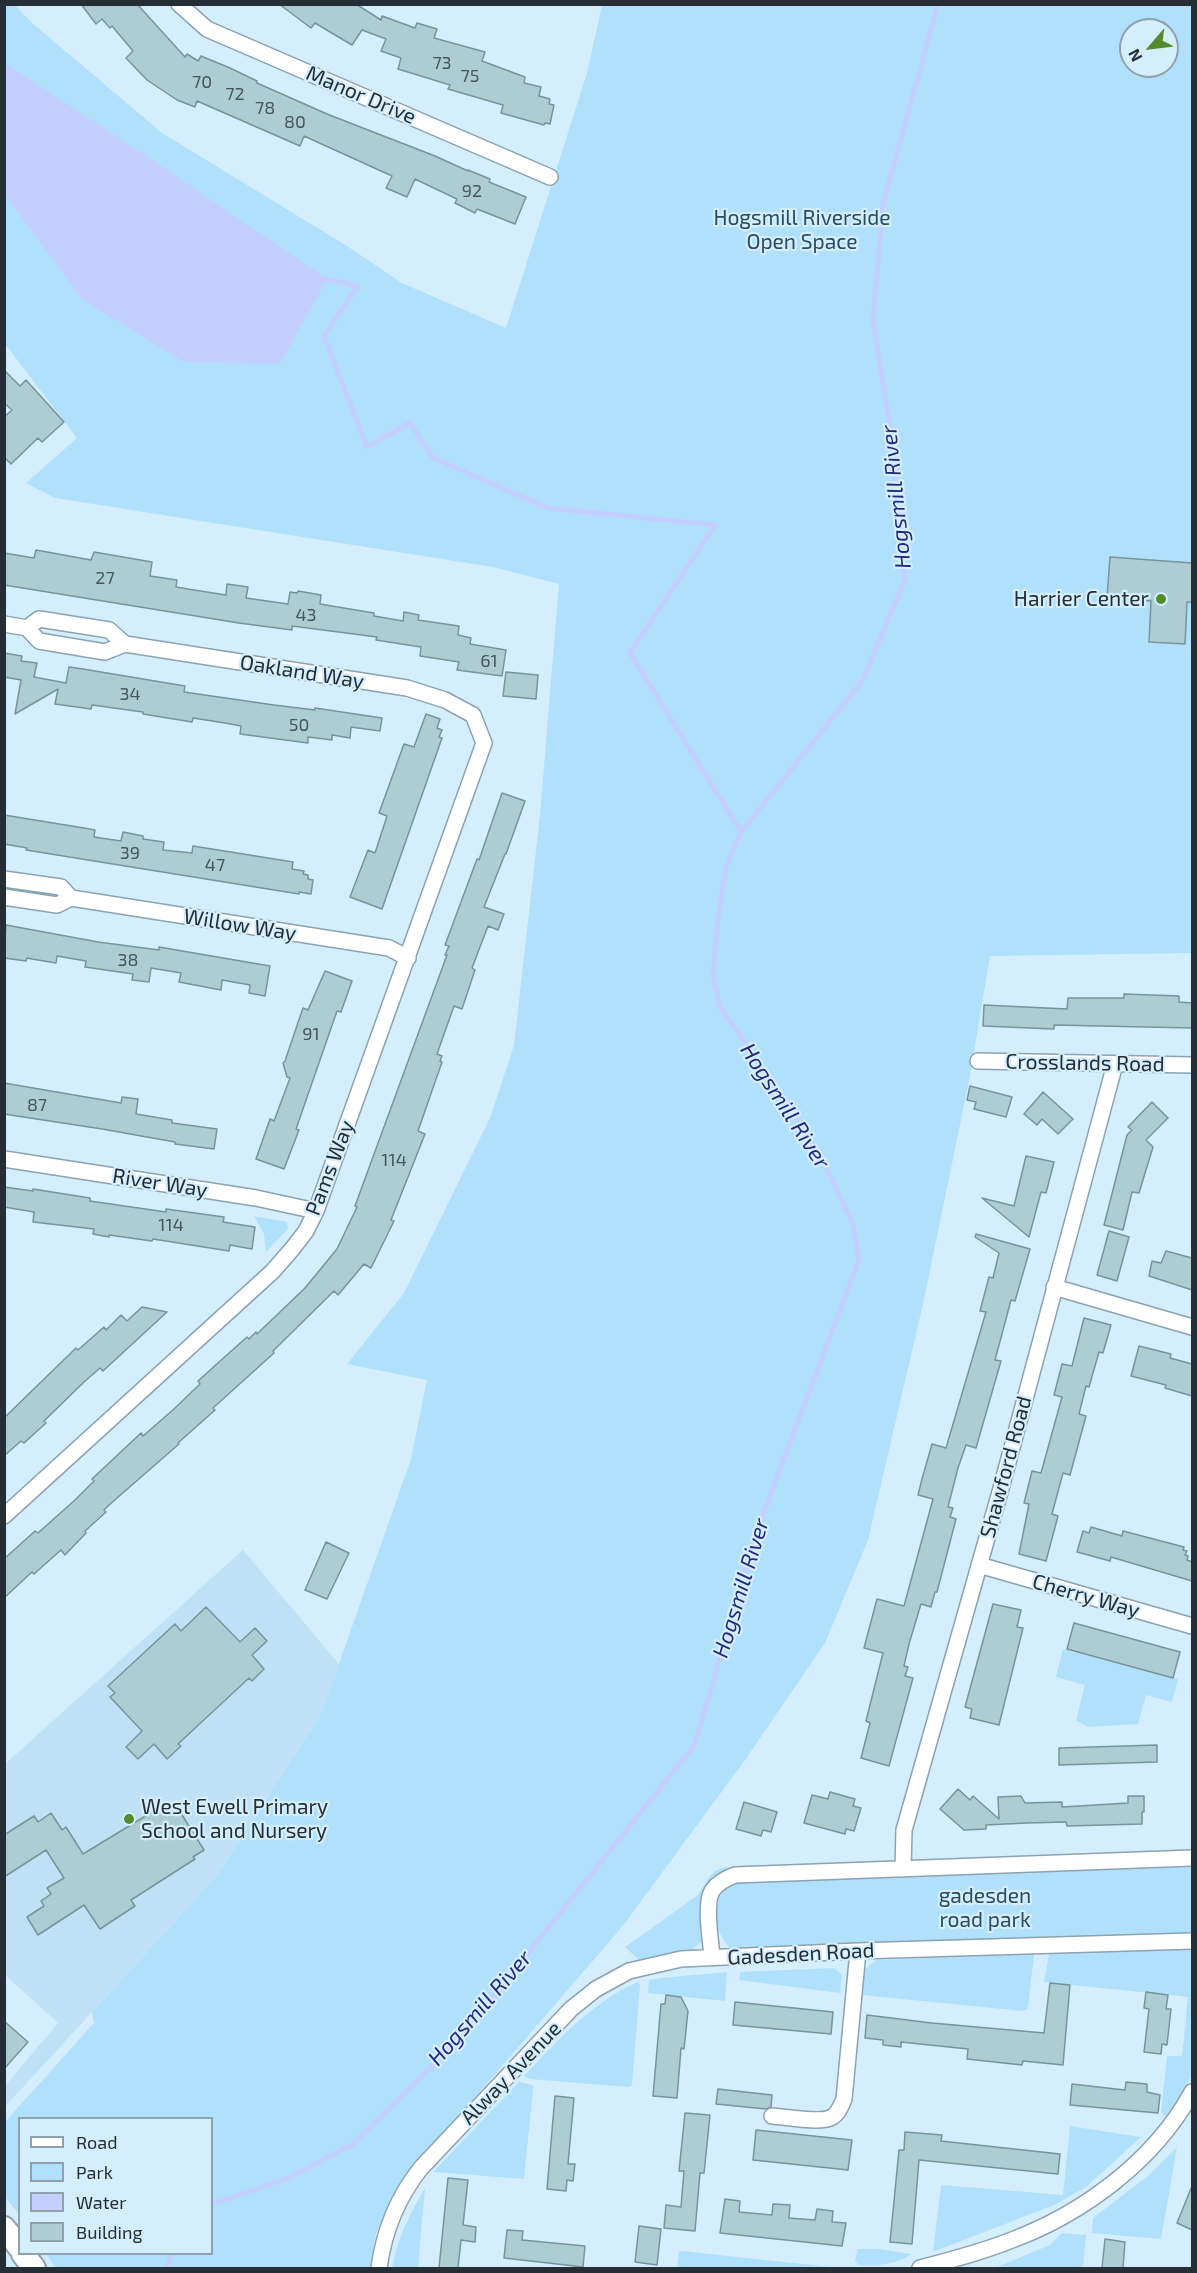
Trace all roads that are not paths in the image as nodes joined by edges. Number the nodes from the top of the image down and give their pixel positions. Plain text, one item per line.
1 (179, 4) edge
2 (550, 177) dead end
3 (4, 624) edge
4 (27, 628) junction
5 (125, 644) junction
6 (474, 715) joint
7 (4, 879) edge
8 (4, 897) edge
9 (71, 898) junction
10 (408, 958) junction
11 (978, 1061) dead end
12 (1115, 1064) junction
13 (1192, 1065) edge
14 (4, 1159) edge
15 (316, 1211) junction
16 (1054, 1287) junction
17 (1192, 1327) edge
18 (4, 1516) edge
19 (980, 1565) junction
20 (1192, 1626) edge
21 (1192, 1858) edge
22 (903, 1869) junction
23 (1192, 1941) edge
24 (858, 1951) junction
25 (712, 1958) junction
26 (1192, 2092) edge
27 (772, 2116) dead end
28 (4, 2228) edge
29 (18, 2246) edge
30 (24, 2255) edge
31 (34, 2268) edge
32 (379, 2268) edge
33 (920, 2268) edge

1 - 2 street, Manor Drive
3 - 4 street, Oakland Way
4 - 5 street, Oakland Way
4 - 5 street, Oakland Way
5 - 6 street, Oakland Way
6 - 10 street, Pams Way
7 - 9 street, Willow Way
8 - 9 street, Willow Way
9 - 10 street, Willow Way
10 - 15 street, Pams Way
11 - 12 street, Crosslands Road
12 - 13 street, Crosslands Road
12 - 16 street, Shawford Road
14 - 15 street, River Way
15 - 18 street, Pams Way
16 - 17 street
16 - 19 street, Shawford Road
19 - 20 street, Cherry Way
19 - 22 street, Shawford Road
21 - 22 street, Gadesden Road
22 - 25 street, Gadesden Road
23 - 24 street, Gadesden Road
24 - 25 street, Gadesden Road
24 - 27 street
25 - 32 street, Alway Avenue
26 - 33 street
28 - 29 main road
30 - 31 main road

